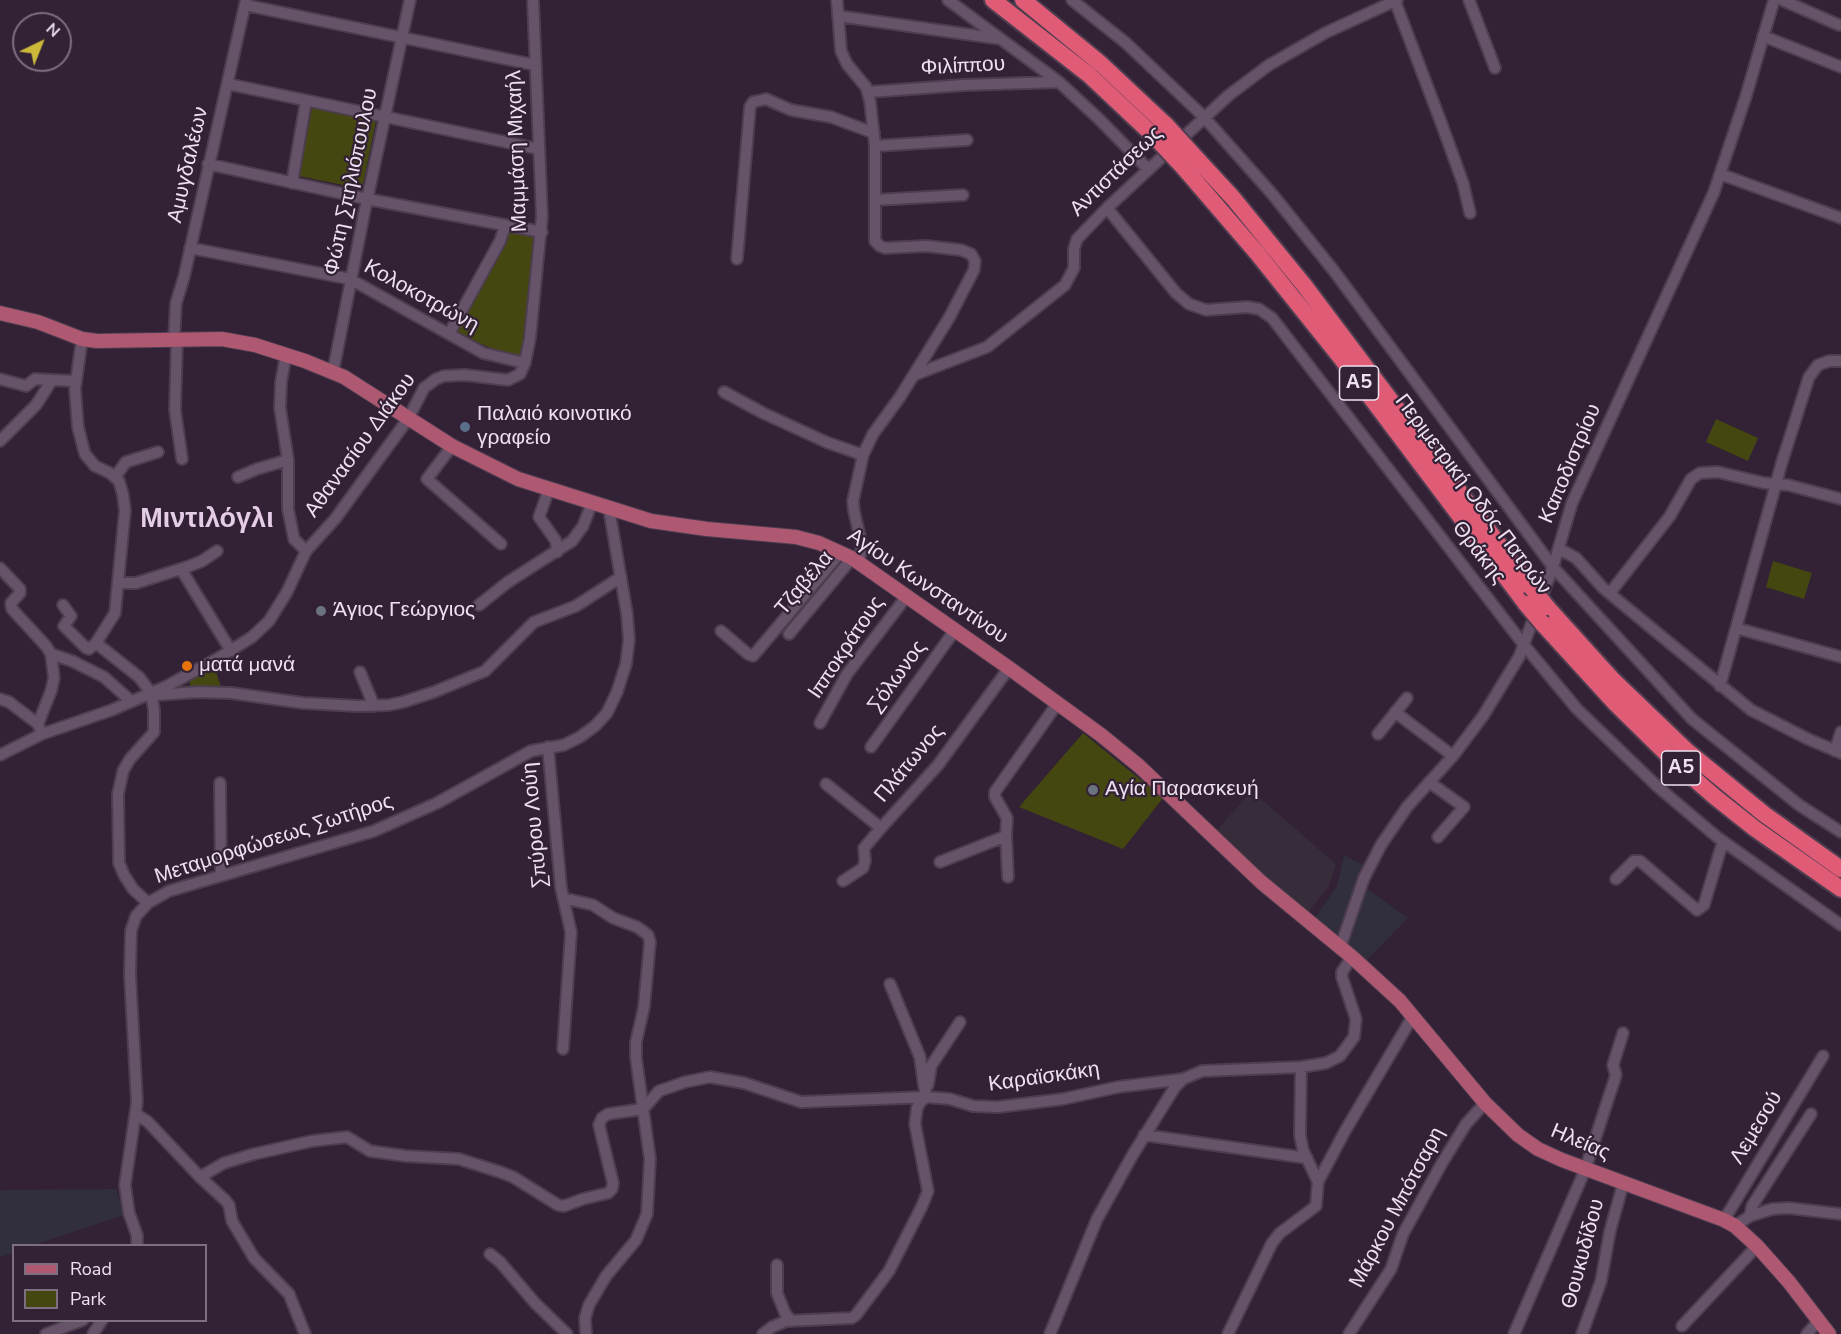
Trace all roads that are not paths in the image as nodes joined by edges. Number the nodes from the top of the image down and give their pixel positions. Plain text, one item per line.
1 (410, 0) edge
2 (533, 0) edge
3 (837, 0) edge
4 (948, 0) edge
5 (993, 0) edge
6 (1023, 0) edge
7 (1072, 0) edge
8 (1396, 0) edge
9 (1469, 0) edge
10 (1774, 0) edge
11 (1782, 0) edge
12 (245, 2) edge
13 (838, 16) junction
14 (1839, 25) dead end
15 (1763, 36) junction
16 (403, 38) junction
17 (1003, 39) junction
18 (535, 66) junction
19 (1841, 67) edge
20 (1495, 68) dead end
21 (1059, 82) junction
22 (228, 84) junction
23 (869, 92) junction
24 (306, 101) junction
25 (386, 117) junction
26 (1203, 117) junction
27 (1160, 131) junction
28 (874, 133) junction
29 (967, 140) dead end
30 (875, 146) junction
31 (539, 149) junction
32 (1191, 163) junction
33 (208, 164) junction
34 (1148, 169) junction
35 (1720, 174) junction
36 (292, 183) junction
37 (963, 195) dead end
38 (367, 199) junction
39 (875, 200) junction
40 (1107, 208) junction
41 (1470, 213) dead end
42 (1841, 218) edge
43 (505, 226) junction
44 (542, 232) junction
45 (190, 248) junction
46 (738, 259) dead end
47 (350, 279) junction
48 (0, 313) edge
49 (449, 334) junction
50 (82, 339) junction
51 (175, 340) junction
52 (286, 355) junction
53 (1841, 360) edge
54 (525, 363) junction
55 (333, 372) junction
56 (914, 375) junction
57 (0, 379) edge
58 (52, 380) junction
59 (76, 381) junction
60 (724, 392) dead end
61 (408, 419) junction
62 (0, 441) edge
63 (452, 446) junction
64 (158, 452) dead end
65 (863, 455) junction
66 (182, 459) dead end
67 (288, 460) junction
68 (115, 477) junction
69 (238, 477) dead end
70 (1777, 485) junction
71 (549, 489) junction
72 (1841, 499) edge
73 (592, 503) junction
74 (609, 509) junction
75 (501, 544) dead end
76 (1559, 549) junction
77 (218, 551) dead end
78 (306, 551) junction
79 (557, 552) junction
80 (851, 557) junction
81 (1553, 567) junction
82 (0, 568) edge
83 (181, 569) junction
84 (621, 577) junction
85 (119, 583) junction
86 (1610, 594) junction
87 (907, 596) junction
88 (63, 604) dead end
89 (479, 604) dead end
90 (1545, 615) junction
91 (1736, 628) junction
92 (956, 630) junction
93 (721, 631) dead end
94 (789, 634) dead end
95 (96, 643) junction
96 (1524, 645) junction
97 (231, 651) junction
98 (51, 654) junction
99 (1841, 657) edge
100 (1009, 668) junction
101 (360, 672) dead end
102 (1720, 686) junction
103 (151, 693) junction
104 (1407, 698) dead end
105 (0, 699) edge
106 (131, 701) junction
107 (1057, 704) junction
108 (374, 706) junction
109 (1395, 712) junction
110 (820, 723) dead end
111 (40, 729) junction
112 (1841, 732) edge
113 (1378, 734) dead end
114 (548, 747) junction
115 (871, 747) dead end
116 (2, 750) edge
117 (1838, 752) edge
118 (1453, 756) junction
119 (1429, 782) junction
120 (220, 783) dead end
121 (826, 784) dead end
122 (880, 828) junction
123 (1841, 832) edge
124 (1006, 836) junction
125 (1438, 837) dead end
126 (1723, 841) junction
127 (940, 862) dead end
128 (1841, 869) edge
129 (221, 876) junction
130 (1008, 877) dead end
131 (1616, 879) dead end
132 (843, 881) dead end
133 (1841, 889) edge
134 (563, 898) junction
135 (148, 903) junction
136 (1841, 925) edge
137 (1340, 948) junction
138 (1352, 957) junction
139 (891, 984) dead end
140 (1413, 1016) junction
141 (960, 1022) dead end
142 (1623, 1033) dead end
143 (563, 1049) dead end
144 (1823, 1056) dead end
145 (1301, 1067) junction
146 (1183, 1079) junction
147 (927, 1097) junction
148 (1485, 1103) junction
149 (643, 1109) junction
150 (136, 1114) junction
151 (1811, 1114) dead end
152 (1144, 1135) junction
153 (1307, 1158) junction
154 (1585, 1170) junction
155 (200, 1177) junction
156 (1318, 1182) junction
157 (1623, 1184) junction
158 (1841, 1214) edge
159 (1750, 1216) junction
160 (1730, 1223) junction
161 (137, 1244) edge
162 (1757, 1246) junction
163 (490, 1254) dead end
164 (777, 1265) dead end
165 (1819, 1320) junction
166 (791, 1321) junction
167 (78, 1322) edge
168 (1682, 1326) dead end
169 (46, 1334) edge
170 (305, 1334) edge
171 (567, 1334) edge
172 (586, 1334) edge
173 (763, 1334) edge
174 (1050, 1334) edge
175 (1228, 1334) edge
176 (1349, 1334) edge
177 (1514, 1334) edge
178 (1582, 1334) edge
179 (1807, 1334) edge
180 (1829, 1334) edge

1 - 16 street, Φώτη Σπηλιόπουλου
2 - 18 street, Μαμμάση Μιχαήλ
3 - 13 street
4 - 17 street
5 - 27 highway, Περιμετρική Οδός Πατρών / Α5
6 - 27 highway, Περιμετρική Οδός Πατρών / Α5
7 - 26 street
8 - 26 street, Αντιστάσεως
8 - 41 street
9 - 20 street
10 - 15 street, Καποδιστρίου
11 - 14 street
12 - 16 street
12 - 22 street, Αμυγδαλέων
13 - 17 street
13 - 23 street
15 - 19 street
15 - 35 street, Καποδιστρίου
16 - 18 street
16 - 25 street, Φώτη Σπηλιόπουλου
17 - 21 street
18 - 31 street, Μαμμάση Μιχαήλ
21 - 23 street, Φιλίππου
21 - 34 street
22 - 24 street
22 - 33 street, Αμυγδαλέων
23 - 28 street
24 - 25 street
24 - 36 street
25 - 31 street
25 - 38 street, Φώτη Σπηλιόπουλου
26 - 34 street, Αντιστάσεως
26 - 81 street
27 - 32 highway, Περιμετρική Οδός Πατρών / Α5, bridge
28 - 30 street
28 - 46 street
29 - 30 street
30 - 39 street
31 - 44 street, Μαμμάση Μιχαήλ
32 - 90 highway, Περιμετρική Οδός Πατρών / Α5, bridge
32 - 90 highway, Περιμετρική Οδός Πατρών / Α5, bridge
33 - 36 street
33 - 45 street, Αμυγδαλέων
34 - 40 street, Αντιστάσεως
35 - 42 street
35 - 76 street, Καποδιστρίου
36 - 38 street
37 - 39 street
38 - 43 street
38 - 47 street, Φώτη Σπηλιόπουλου
39 - 56 street
40 - 56 street, Αντιστάσεως
40 - 96 street, Θράκης
43 - 44 street
43 - 49 street
44 - 54 street, Μαμμάση Μιχαήλ
45 - 47 street, Κολοκοτρώνη
45 - 51 street, Αμυγδαλέων
47 - 49 street, Κολοκοτρώνη
47 - 55 street, Φώτη Σπηλιόπουλου
48 - 50 main road, Αγίου Κωνσταντίνου
49 - 54 street, Κολοκοτρώνη
50 - 51 main road, Αγίου Κωνσταντίνου
50 - 59 street
51 - 52 main road, Αγίου Κωνσταντίνου
51 - 66 street, Αμυγδαλέων
52 - 55 main road, Αγίου Κωνσταντίνου
52 - 67 street
53 - 70 street
54 - 61 street, Αθανασίου Διάκου
55 - 61 main road, Αγίου Κωνσταντίνου
56 - 65 street
57 - 58 street
58 - 59 street
58 - 62 street
59 - 68 street
60 - 65 street
61 - 63 main road, Αγίου Κωνσταντίνου
61 - 78 street, Αθανασίου Διάκου
63 - 71 main road, Αγίου Κωνσταντίνου
63 - 75 street
64 - 68 street
65 - 80 street
67 - 69 street
67 - 78 street
68 - 85 street
70 - 72 street
70 - 86 street
70 - 91 street
71 - 73 main road, Αγίου Κωνσταντίνου
71 - 79 street
73 - 74 main road, Αγίου Κωνσταντίνου
73 - 79 street
74 - 80 main road, Αγίου Κωνσταντίνου
74 - 84 street, Μεταμορφώσεως Σωτήρος
76 - 81 street, Καποδιστρίου
76 - 86 street
77 - 83 street
78 - 97 street, Αθανασίου Διάκου
79 - 89 street
80 - 87 main road, Αγίου Κωνσταντίνου
80 - 93 street
80 - 94 street, Τζαβέλα
81 - 96 street, Καποδιστρίου
81 - 123 street
82 - 98 street
83 - 85 street
83 - 97 street
84 - 108 street
84 - 114 street, Μεταμορφώσεως Σωτήρος
85 - 95 street
86 - 102 street
87 - 92 main road, Αγίου Κωνσταντίνου
87 - 110 street, Ιπποκράτους
88 - 95 street
90 - 128 highway, Περιμετρική Οδός Πατρών / Α5
90 - 133 highway, Περιμετρική Οδός Πατρών / Α5
91 - 99 street
91 - 102 street
92 - 100 main road, Αγίου Κωνσταντίνου
92 - 115 street, Σόλωνος
95 - 103 street
96 - 118 street, Καποδιστρίου
96 - 126 street, Θράκης
97 - 103 street, Αθανασίου Διάκου
98 - 106 street
98 - 111 street
100 - 107 main road, Αγίου Κωνσταντίνου
100 - 122 street, Πλάτωνος
101 - 108 street
102 - 117 street
103 - 106 street, Αθανασίου Διάκου
103 - 108 street
103 - 135 street
104 - 109 street
105 - 111 street
106 - 111 street, Αθανασίου Διάκου
107 - 124 street
107 - 137 main road, Αγίου Κωνσταντίνου
109 - 113 street
109 - 118 street
111 - 116 street, Αθανασίου Διάκου
112 - 117 street
114 - 129 street, Μεταμορφώσεως Σωτήρος
114 - 134 street, Σπύρου Λούη
118 - 119 street, Καποδιστρίου
119 - 125 street
119 - 137 street, Καποδιστρίου
120 - 129 street
121 - 122 street, Πλάτωνος
122 - 132 street
124 - 127 street
124 - 130 street
126 - 131 street
126 - 136 street, Θράκης
129 - 135 street, Μεταμορφώσεως Σωτήρος
134 - 143 street, Σπύρου Λούη
134 - 149 street
135 - 150 street
137 - 138 main road, Ηλείας
138 - 140 main road, Ηλείας
138 - 145 street, Καραϊσκάκη
139 - 147 street
140 - 148 main road, Ηλείας
140 - 156 street
141 - 147 street
142 - 154 street
144 - 160 street, Λεμεσού
145 - 146 street, Καραϊσκάκη
145 - 153 street
146 - 147 street, Καραϊσκάκη
146 - 152 street
147 - 149 street, Καραϊσκάκη
147 - 166 street
148 - 154 main road, Ηλείας
148 - 176 street, Μάρκου Μπότσαρη
149 - 155 street
149 - 172 street
150 - 155 street
150 - 161 street
151 - 159 street
152 - 153 street
152 - 174 street
153 - 156 street
154 - 157 main road, Ηλείας
154 - 177 street
155 - 170 street
156 - 175 street
157 - 160 main road, Ηλείας
157 - 178 street, Θουκυδίδου
158 - 159 street
159 - 160 street
160 - 162 main road, Ηλείας
162 - 165 main road, Ηλείας
162 - 168 street
163 - 171 street
164 - 166 street
165 - 179 street
165 - 180 main road, Ηλείας
166 - 173 street
167 - 169 street

